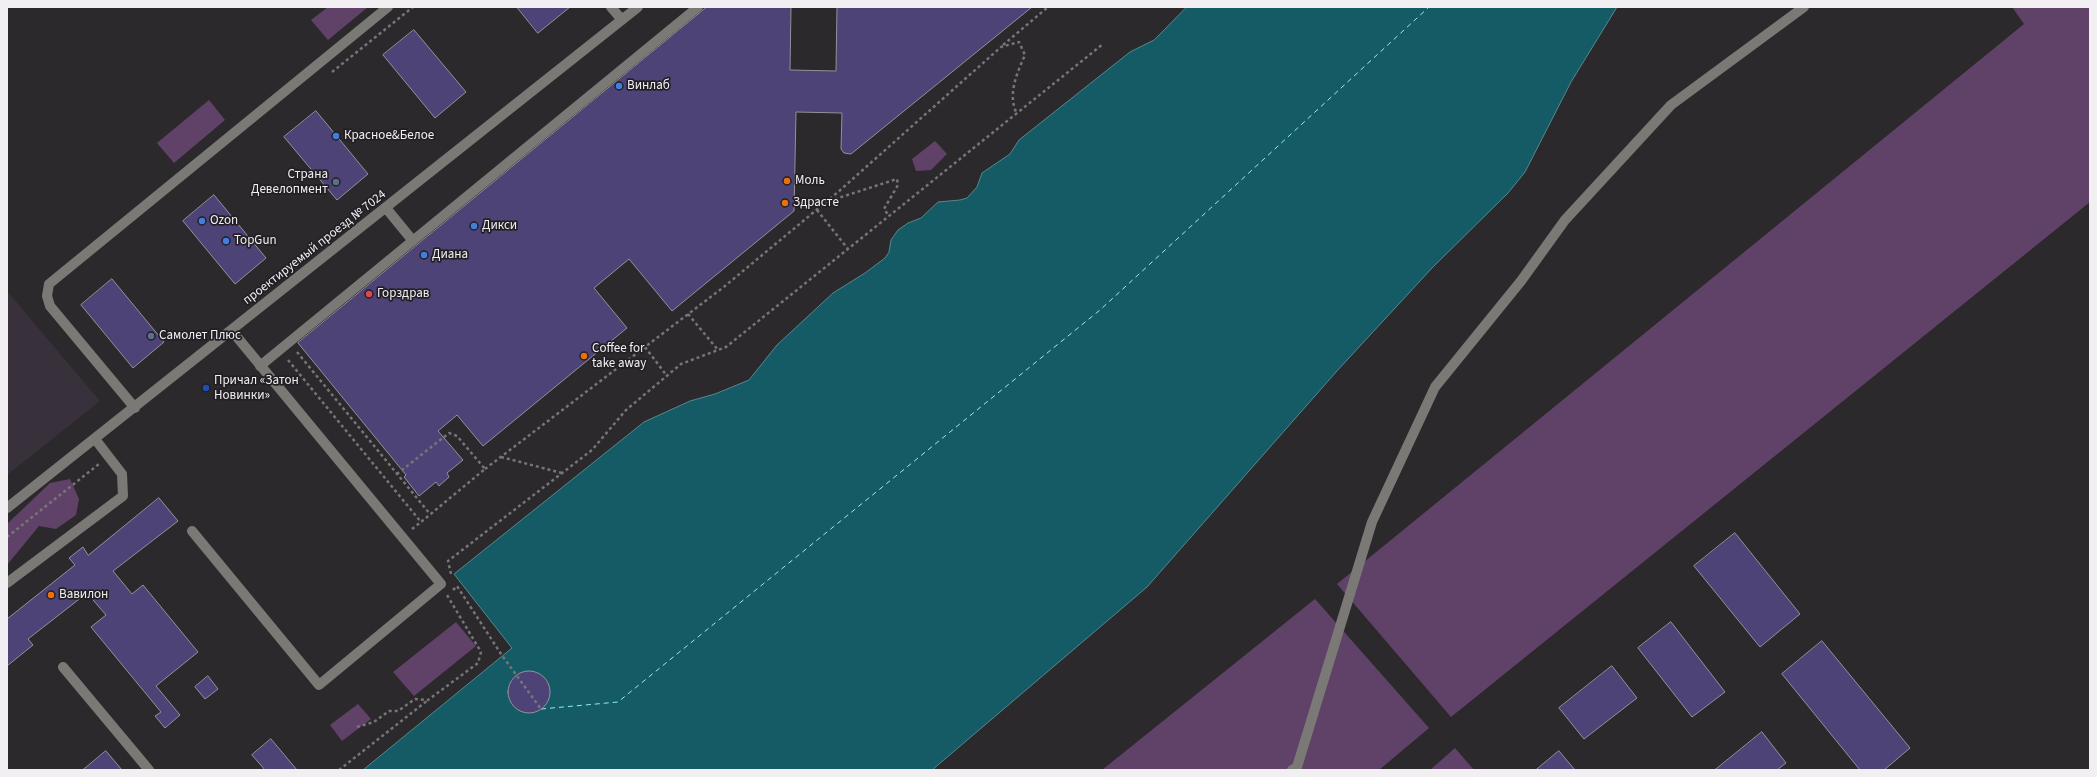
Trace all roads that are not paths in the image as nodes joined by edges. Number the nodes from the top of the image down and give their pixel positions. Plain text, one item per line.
1 (388, 7) edge
2 (611, 7) edge
3 (638, 7) edge
4 (698, 7) edge
5 (1804, 7) edge
6 (622, 20) junction
7 (386, 208) junction
8 (413, 241) junction
9 (232, 331) junction
10 (260, 366) junction
11 (135, 408) junction
12 (94, 439) junction
13 (7, 508) edge
14 (192, 531) dead end
15 (7, 583) edge
16 (63, 667) dead end
17 (149, 770) edge
18 (1292, 770) edge

1 - 11 street
2 - 6 street
3 - 6 street, проектируемый проезд № 7024
4 - 8 street
5 - 18 street
6 - 7 street, проектируемый проезд № 7024
7 - 8 street
7 - 9 street, проектируемый проезд № 7024
8 - 10 street
9 - 10 street
9 - 11 street, проектируемый проезд № 7024
10 - 14 street
11 - 12 street, проектируемый проезд № 7024
12 - 13 street, проектируемый проезд № 7024
12 - 15 street
16 - 17 street

